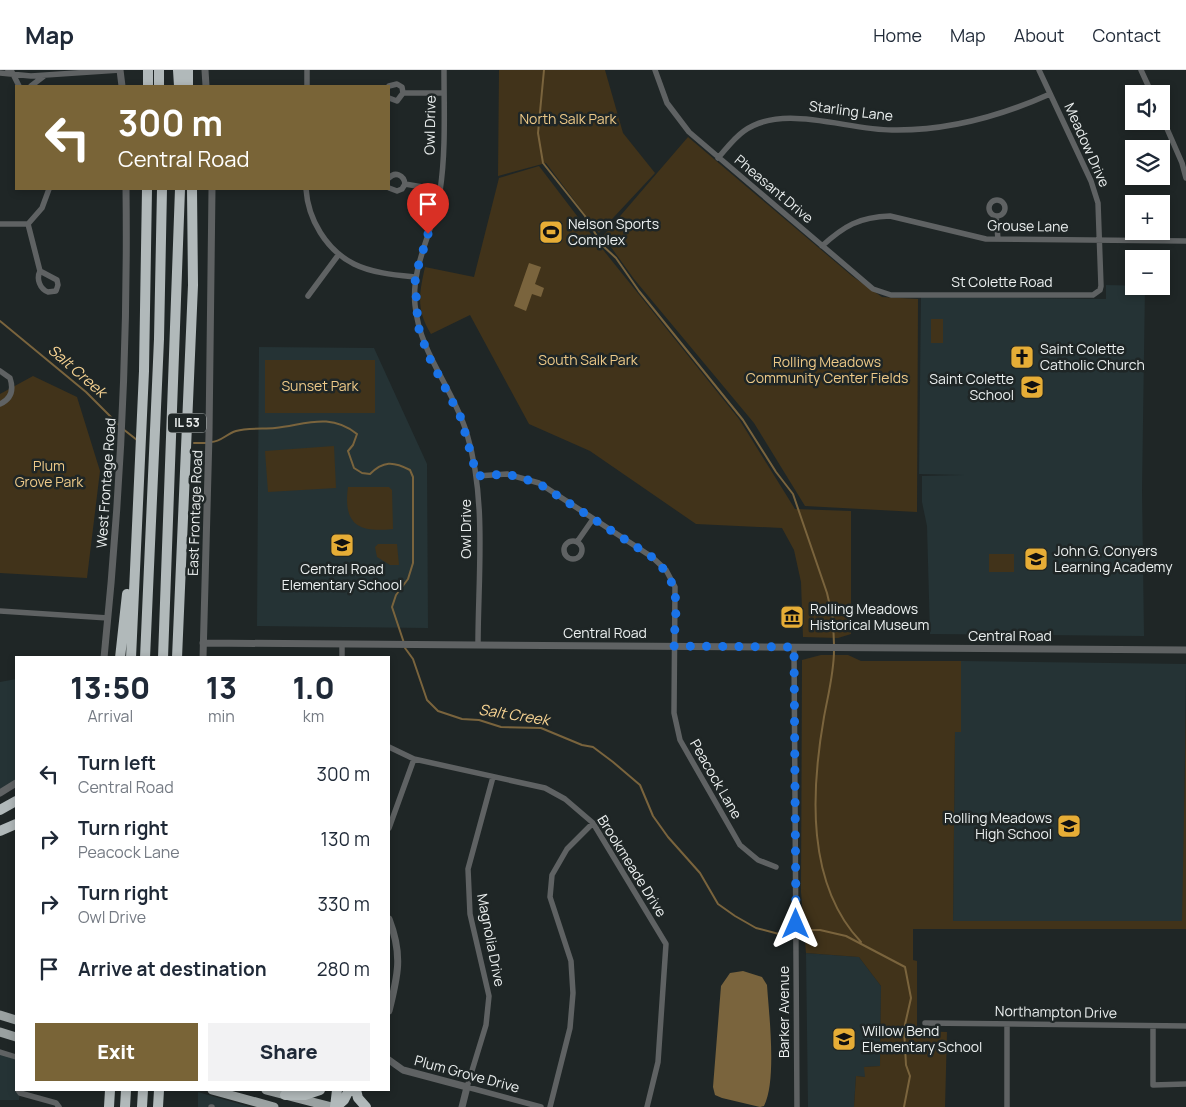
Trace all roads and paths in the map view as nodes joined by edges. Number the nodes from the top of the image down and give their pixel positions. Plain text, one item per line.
1 (8, 70) edge
2 (120, 70) edge
3 (148, 70) edge
4 (159, 70) edge
5 (178, 70) edge
6 (188, 70) edge
7 (205, 70) edge
8 (307, 70) edge
9 (444, 70) edge
10 (655, 70) edge
11 (1039, 70) edge
12 (1141, 70) edge
13 (46, 72) edge
14 (0, 73) edge
15 (14, 75) junction
16 (19, 85) edge
17 (32, 85) edge
18 (122, 85) edge
19 (148, 85) edge
20 (159, 85) edge
21 (179, 85) edge
22 (188, 85) edge
23 (206, 85) edge
24 (307, 85) edge
25 (1148, 85) edge
26 (390, 86) edge
27 (403, 93) junction
28 (444, 93) junction
29 (1050, 94) junction
30 (390, 98) edge
31 (1168, 130) edge
32 (718, 158) junction
33 (390, 177) edge
34 (1186, 178) edge
35 (405, 184) junction
36 (390, 188) edge
37 (49, 190) edge
38 (126, 190) edge
39 (147, 190) edge
40 (162, 190) edge
41 (180, 190) edge
42 (192, 190) edge
43 (212, 190) edge
44 (306, 190) edge
45 (440, 190) junction
46 (996, 216) dead end
47 (0, 224) edge
48 (28, 224) junction
49 (998, 239) junction
50 (1100, 239) junction
51 (1186, 241) edge
52 (822, 246) junction
53 (339, 254) junction
54 (40, 271) dead end
55 (415, 277) junction
56 (1097, 293) joint
57 (906, 294) joint
58 (308, 296) dead end
59 (0, 370) edge
60 (0, 404) edge
61 (477, 476) junction
62 (136, 511) junction
63 (593, 519) junction
64 (577, 542) dead end
65 (0, 611) edge
66 (108, 618) junction
67 (203, 643) junction
68 (342, 644) junction
69 (478, 645) junction
70 (674, 646) junction
71 (794, 647) junction
72 (1186, 650) edge
73 (178, 655) edge
74 (104, 656) edge
75 (120, 656) edge
76 (131, 656) edge
77 (145, 656) edge
78 (163, 656) edge
79 (203, 656) edge
80 (342, 656) edge
81 (390, 747) edge
82 (414, 759) junction
83 (493, 777) junction
84 (15, 784) edge
85 (0, 793) edge
86 (15, 801) edge
87 (0, 810) edge
88 (15, 824) edge
89 (593, 824) junction
90 (390, 825) edge
91 (0, 831) edge
92 (776, 867) dead end
93 (390, 922) edge
94 (390, 1007) edge
95 (0, 1015) edge
96 (15, 1020) edge
97 (925, 1023) dead end
98 (1007, 1024) junction
99 (1153, 1026) junction
100 (1186, 1026) edge
101 (0, 1032) edge
102 (15, 1037) edge
103 (0, 1052) edge
104 (15, 1057) edge
105 (390, 1061) edge
106 (1186, 1084) edge
107 (467, 1087) junction
108 (19, 1091) edge
109 (110, 1091) edge
110 (126, 1091) edge
111 (143, 1091) edge
112 (159, 1091) edge
113 (216, 1091) edge
114 (270, 1091) edge
115 (316, 1091) edge
116 (337, 1091) edge
117 (348, 1091) edge
118 (356, 1091) edge
119 (286, 1095) junction
120 (59, 1107) edge
121 (110, 1107) edge
122 (125, 1107) edge
123 (142, 1107) edge
124 (158, 1107) edge
125 (274, 1107) edge
126 (335, 1107) edge
127 (366, 1107) edge
128 (462, 1107) edge
129 (541, 1107) edge
130 (550, 1107) edge
131 (647, 1107) edge
132 (797, 1107) edge
133 (1007, 1107) edge

1 - 15 street
2 - 13 street
2 - 18 street
3 - 19 highway
4 - 20 highway
5 - 21 highway
6 - 22 highway
7 - 23 street
8 - 24 street
9 - 28 street, Owl Drive
10 - 32 street, Pheasant Drive
11 - 29 street, Meadow Drive
12 - 25 street
13 - 15 street
13 - 17 street
14 - 15 street
15 - 16 street
26 - 27 street
27 - 28 street
27 - 30 street
28 - 45 street, Owl Drive
29 - 32 street, Starling Lane
29 - 50 street, Meadow Drive
31 - 34 street
32 - 52 street, Pheasant Drive
33 - 35 street
35 - 36 street
35 - 45 street
37 - 48 street
38 - 66 street, West Frontage Road
39 - 62 highway
40 - 77 highway, IL 53
41 - 78 highway, IL 53
42 - 73 highway, IL 53
43 - 67 street, East Frontage Road
44 - 53 street
45 - 55 street, Owl Drive
46 - 49 street
47 - 48 street
48 - 54 street
49 - 50 street, Grouse Lane
49 - 52 street, Grouse Lane
50 - 51 street, Grouse Lane
50 - 56 street, Meadow Drive
52 - 57 street, Pheasant Drive
53 - 55 street
53 - 58 street
55 - 61 street, Owl Drive
56 - 57 street, St Colette Road
59 - 60 street
61 - 63 street, Peacock Lane
61 - 69 street, Owl Drive
62 - 75 highway
62 - 76 highway
63 - 64 street
63 - 70 street, Peacock Lane
65 - 66 street
66 - 74 street, West Frontage Road
67 - 68 street, Central Road
67 - 79 street, East Frontage Road
68 - 69 street, Central Road
68 - 80 street
69 - 70 street, Central Road
70 - 71 street, Central Road
70 - 92 street, Peacock Lane
71 - 72 street, Central Road
71 - 132 street, Barker Avenue
81 - 82 street, Brookmeade Drive
82 - 83 street, Brookmeade Drive
82 - 90 street
83 - 89 street, Brookmeade Drive
83 - 107 street, Magnolia Drive
84 - 85 street
86 - 87 highway
88 - 91 highway
89 - 130 street
89 - 131 street, Brookmeade Drive
93 - 94 street
95 - 96 main road
97 - 98 street, Northampton Drive
98 - 99 street, Northampton Drive
98 - 133 street
99 - 100 street, Northampton Drive
99 - 106 street
101 - 102 main road
103 - 104 street
105 - 107 street, Plum Grove Drive
107 - 128 street, Magnolia Drive
107 - 129 street, Plum Grove Drive
108 - 120 street
109 - 121 highway
110 - 122 highway
111 - 123 highway
112 - 124 highway
113 - 125 main road
114 - 119 main road
115 - 119 highway
116 - 126 highway
117 - 126 highway
118 - 127 highway
119 - 126 main road

